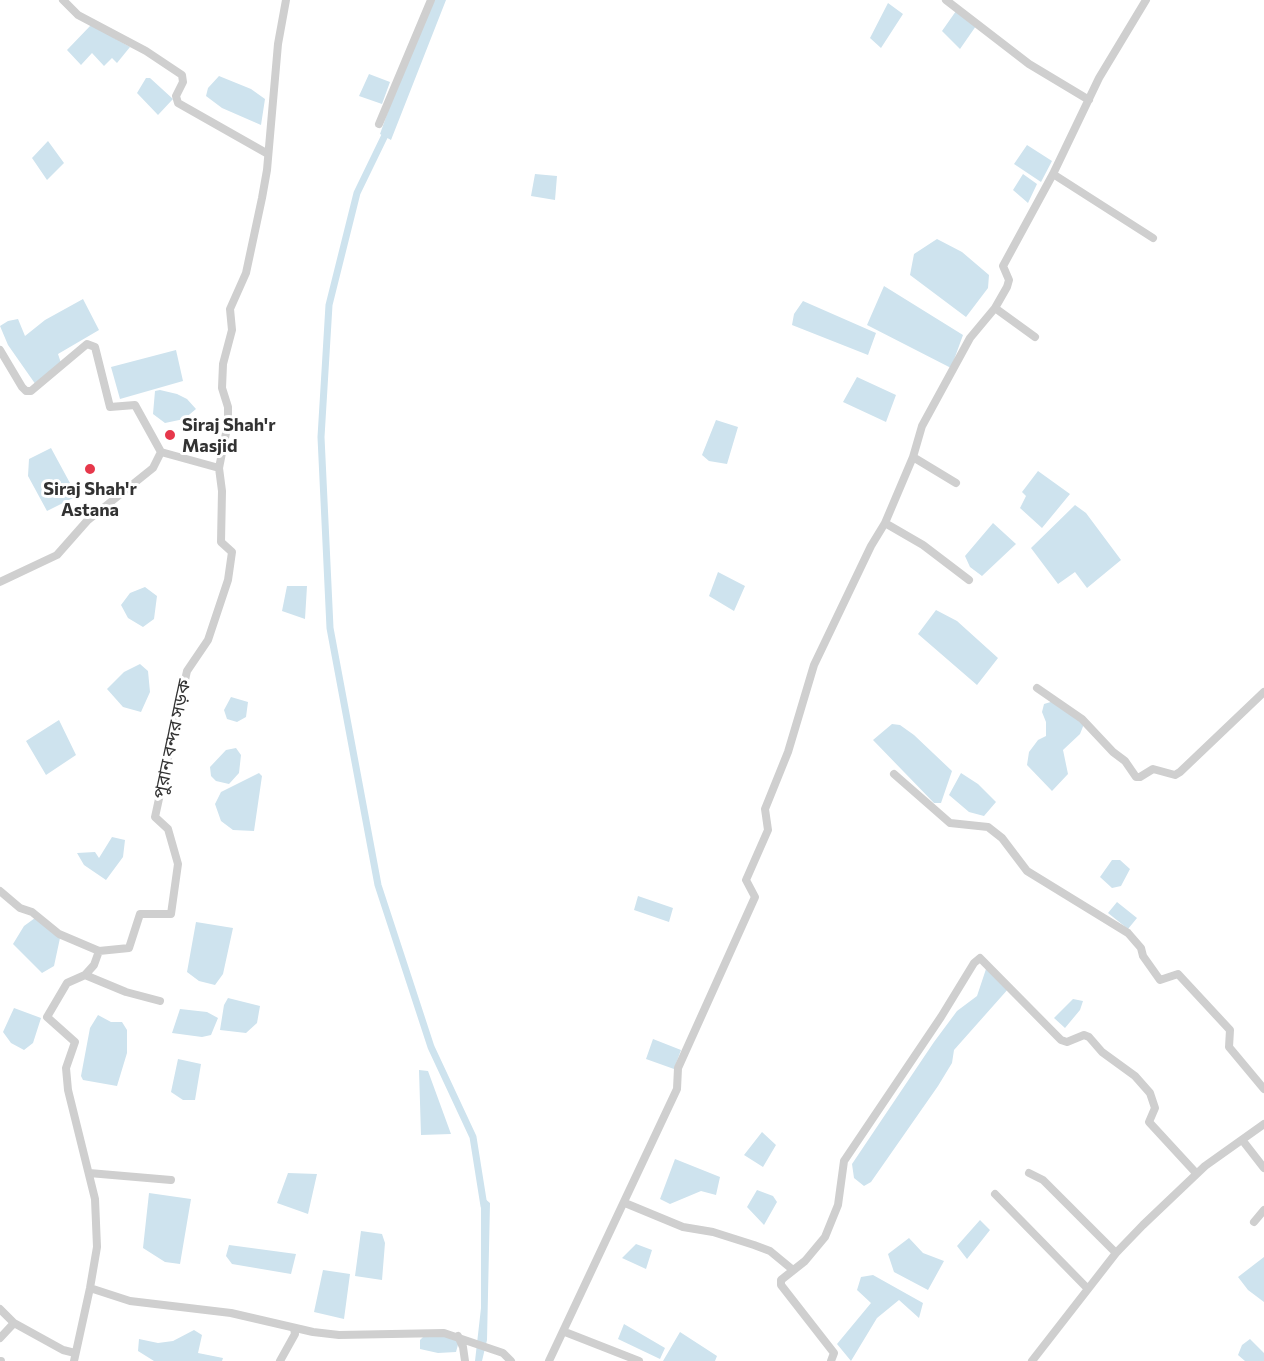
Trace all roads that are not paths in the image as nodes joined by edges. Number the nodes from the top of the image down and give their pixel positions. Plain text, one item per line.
1 (63, 0) edge
2 (286, 0) edge
3 (431, 0) edge
4 (946, 0) edge
5 (1146, 0) edge
6 (1089, 100) junction
7 (379, 124) dead end
8 (268, 154) junction
9 (1053, 174) junction
10 (1153, 238) dead end
11 (994, 308) junction
12 (1035, 337) dead end
13 (0, 350) edge
14 (161, 452) junction
15 (914, 458) junction
16 (219, 468) junction
17 (956, 483) dead end
18 (885, 523) junction
19 (969, 580) dead end
20 (0, 582) edge
21 (1036, 688) dead end
22 (1264, 692) edge
23 (894, 774) dead end
24 (0, 891) edge
25 (99, 951) junction
26 (85, 975) junction
27 (160, 1000) dead end
28 (1264, 1089) edge
29 (1264, 1124) edge
30 (1243, 1141) junction
31 (1264, 1168) edge
32 (90, 1173) junction
33 (1029, 1173) dead end
34 (1196, 1173) junction
35 (171, 1180) dead end
36 (995, 1194) dead end
37 (625, 1203) junction
38 (1264, 1210) edge
39 (1254, 1222) dead end
40 (1116, 1253) junction
41 (793, 1269) junction
42 (90, 1288) junction
43 (1087, 1288) junction
44 (0, 1310) edge
45 (14, 1323) junction
46 (294, 1328) junction
47 (564, 1332) junction
48 (458, 1336) junction
49 (0, 1338) edge
50 (74, 1357) edge
51 (280, 1361) edge
52 (465, 1361) edge
53 (511, 1361) edge
54 (549, 1361) edge
55 (639, 1361) edge
56 (831, 1361) edge
57 (1032, 1361) edge

1 - 8 street
2 - 8 street
3 - 7 street
4 - 6 street
5 - 6 street
6 - 9 street
8 - 16 street
9 - 10 street
9 - 11 street
11 - 12 street
11 - 15 street
13 - 14 street
14 - 16 street
14 - 20 street
15 - 17 street
15 - 18 street
16 - 25 street, পুরান বন্দর সড়ক
18 - 19 street
18 - 37 street
21 - 22 street
23 - 28 street
24 - 25 street
25 - 26 street
26 - 27 street
26 - 32 street
29 - 30 street
30 - 31 street
30 - 34 street
32 - 35 street
32 - 42 street
33 - 40 street
34 - 40 street
34 - 41 street
36 - 43 street
37 - 41 street
37 - 47 street
38 - 39 street
40 - 43 street
41 - 56 street
42 - 46 street
42 - 50 street
43 - 57 street
44 - 45 street
45 - 49 street
45 - 50 street
46 - 48 street
46 - 51 street
47 - 54 street
47 - 55 street
48 - 52 street
48 - 53 street

